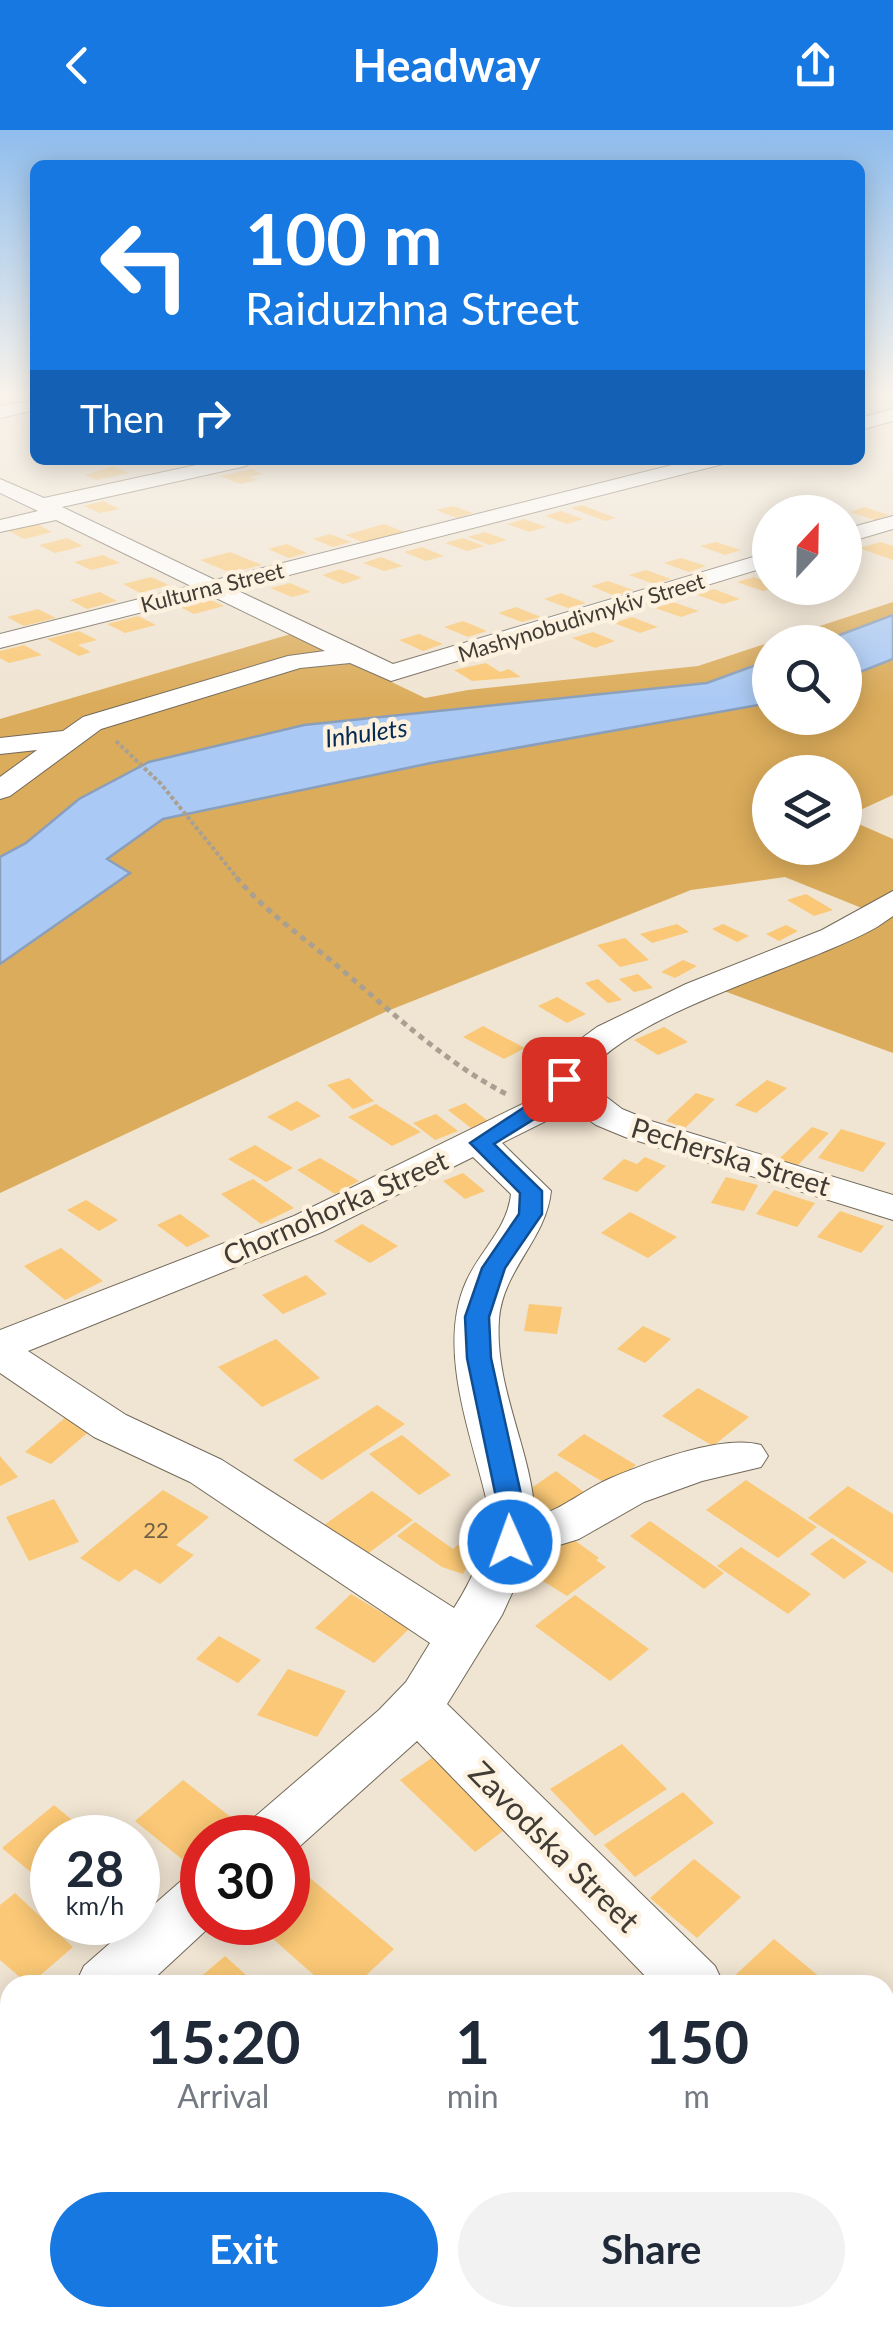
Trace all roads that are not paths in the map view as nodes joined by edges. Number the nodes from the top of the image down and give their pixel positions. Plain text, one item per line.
1 (24, 497) edge
2 (100, 497) edge
3 (571, 497) edge
4 (50, 509) junction
5 (893, 522) edge
6 (0, 526) edge
7 (862, 531) edge
8 (752, 564) edge
9 (212, 587) junction
10 (5, 635) edge
11 (352, 654) junction
12 (70, 739) junction
13 (0, 746) edge
14 (0, 790) edge
15 (893, 900) edge
16 (574, 1094) junction
17 (480, 1143) junction
18 (893, 1208) edge
19 (0, 1348) edge
20 (744, 1456) dead end
21 (510, 1542) junction
22 (460, 1638) junction
23 (416, 1707) junction
24 (296, 1815) edge
25 (180, 1918) edge
26 (116, 1975) edge
27 (684, 1975) edge

1 - 4 street
2 - 4 street
3 - 9 street, Kulturna Street
4 - 6 street
4 - 9 street
5 - 7 street
8 - 11 street, Mashynobudivnykiv Street
9 - 10 street, Kulturna Street
9 - 11 street
11 - 12 street
12 - 13 street
12 - 14 street
15 - 16 street
16 - 17 street, Chornohorka Street
16 - 18 street, Pecherska Street
17 - 19 street, Chornohorka Street
17 - 21 street
19 - 22 street
20 - 21 street
21 - 22 street
22 - 23 street
23 - 24 street
23 - 27 street, Zavodska Street
25 - 26 street

